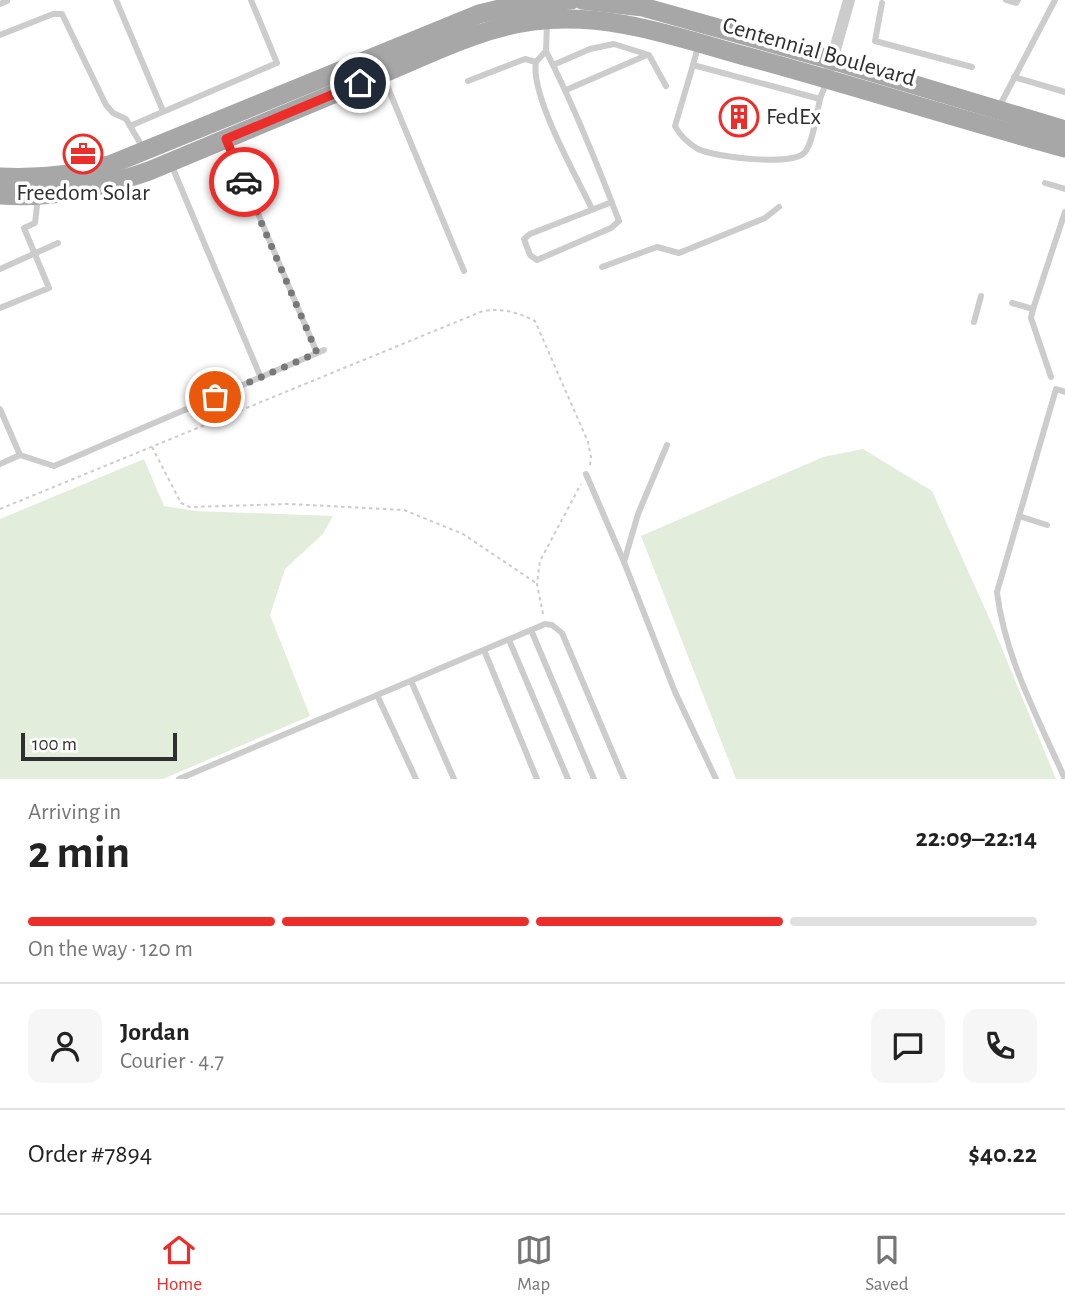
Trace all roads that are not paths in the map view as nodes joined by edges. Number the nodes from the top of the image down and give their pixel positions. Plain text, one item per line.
1 (116, 0) edge
2 (251, 0) edge
3 (570, 0) edge
4 (582, 0) edge
5 (849, 0) edge
6 (1006, 0) edge
7 (1018, 0) edge
8 (1055, 0) edge
9 (881, 1) edge
10 (666, 6) edge
11 (546, 7) edge
12 (0, 35) edge
13 (699, 43) junction
14 (546, 51) junction
15 (649, 55) junction
16 (536, 62) junction
17 (553, 65) junction
18 (693, 65) junction
19 (972, 68) dead end
20 (830, 69) junction
21 (382, 74) junction
22 (1014, 78) junction
23 (468, 81) dead end
24 (666, 86) dead end
25 (566, 90) junction
26 (1065, 93) edge
27 (820, 99) junction
28 (997, 109) junction
29 (163, 110) junction
30 (130, 126) junction
31 (1065, 130) edge
32 (226, 139) junction
33 (1065, 148) edge
34 (144, 151) junction
35 (161, 166) junction
36 (0, 177) edge
37 (1045, 183) dead end
38 (1065, 189) edge
39 (0, 195) edge
40 (38, 195) junction
41 (612, 202) junction
42 (779, 207) dead end
43 (592, 209) junction
44 (1065, 212) edge
45 (58, 243) dead end
46 (35, 254) junction
47 (602, 267) dead end
48 (0, 269) edge
49 (464, 271) dead end
50 (981, 296) dead end
51 (1012, 303) dead end
52 (0, 308) edge
53 (1033, 309) junction
54 (974, 322) dead end
55 (1051, 377) dead end
56 (261, 378) junction
57 (1065, 392) edge
58 (0, 409) edge
59 (667, 445) dead end
60 (20, 455) junction
61 (0, 464) edge
62 (586, 474) road end
63 (1019, 516) junction
64 (1047, 525) dead end
65 (624, 562) junction
66 (531, 631) junction
67 (509, 640) junction
68 (484, 650) junction
69 (411, 681) junction
70 (377, 695) junction
71 (179, 779) edge
72 (416, 779) edge
73 (454, 779) edge
74 (537, 779) edge
75 (568, 779) edge
76 (594, 779) edge
77 (624, 779) edge
78 (716, 779) edge
79 (1065, 779) edge

1 - 29 lane
2 - 29 lane
3 - 11 main road, Centennial Boulevard
4 - 10 main road, Centennial Boulevard
5 - 20 street
6 - 7 lane
8 - 22 lane
9 - 19 lane
10 - 20 main road, Centennial Boulevard
11 - 13 main road, Centennial Boulevard
11 - 14 lane
11 - 21 main road, Centennial Boulevard
11 - 34 main road, Centennial Boulevard
12 - 30 lane
13 - 18 lane
13 - 20 main road, Centennial Boulevard
14 - 16 lane
14 - 17 lane
15 - 17 lane
15 - 24 lane
15 - 25 lane
16 - 23 lane
16 - 43 lane
17 - 25 lane
18 - 27 lane
18 - 27 lane
20 - 27 lane
20 - 28 main road, Centennial Boulevard
20 - 33 main road, Centennial Boulevard
21 - 32 main road, Centennial Boulevard
21 - 49 lane
22 - 26 lane
22 - 28 lane
25 - 41 lane
28 - 31 main road, Centennial Boulevard
29 - 30 lane
30 - 34 lane
32 - 35 main road, Centennial Boulevard
32 - 56 lane
34 - 35 lane
34 - 36 main road, Centennial Boulevard
35 - 40 main road, Centennial Boulevard
35 - 56 lane
37 - 38 lane
39 - 40 main road, Centennial Boulevard
40 - 46 lane
41 - 43 lane
41 - 43 lane
42 - 47 lane
44 - 53 lane
45 - 46 lane
46 - 48 lane
46 - 52 lane
50 - 54 lane
51 - 53 lane
53 - 55 lane
56 - 60 lane
57 - 63 lane
58 - 60 lane
59 - 65 lane
60 - 61 lane
62 - 65 lane
63 - 64 lane
63 - 79 lane
65 - 78 lane
66 - 67 lane
66 - 76 lane
66 - 77 lane
67 - 68 lane
67 - 75 lane
68 - 69 lane
68 - 74 lane
69 - 70 lane
69 - 73 lane
70 - 71 lane
70 - 72 lane

